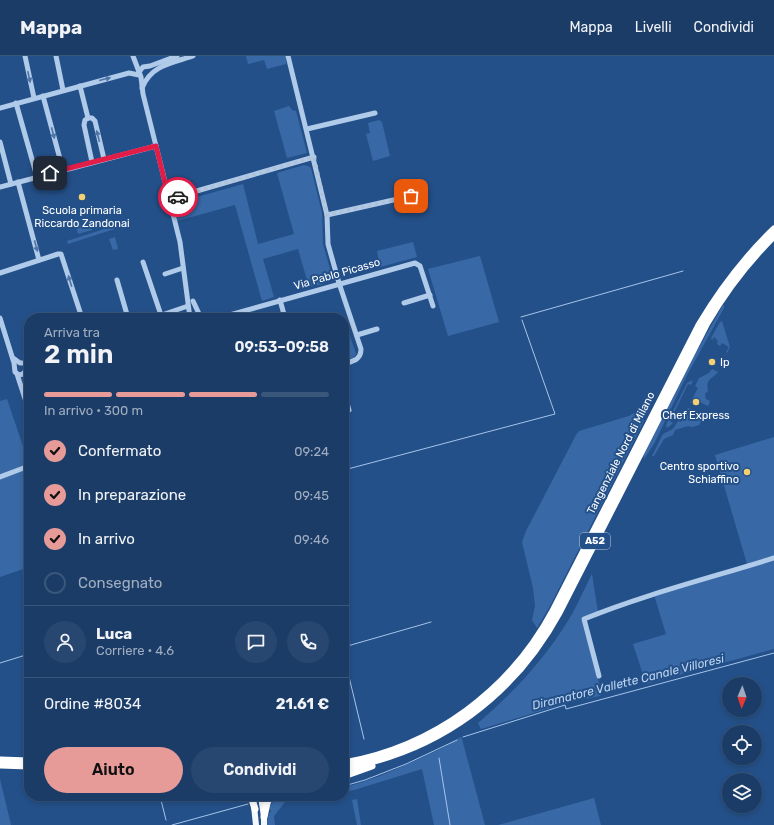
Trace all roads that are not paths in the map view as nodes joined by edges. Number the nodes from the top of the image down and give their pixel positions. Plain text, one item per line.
1 (24, 56) edge
2 (56, 56) edge
3 (133, 56) edge
4 (177, 56) edge
5 (193, 56) edge
6 (288, 56) edge
7 (142, 72) junction
8 (149, 77) junction
9 (80, 86) junction
10 (142, 89) junction
11 (63, 90) junction
12 (43, 96) junction
13 (34, 98) junction
14 (16, 103) junction
15 (0, 108) edge
16 (375, 113) dead end
17 (88, 118) junction
18 (307, 129) junction
19 (0, 142) edge
20 (156, 146) junction
21 (314, 157) junction
22 (104, 159) junction
23 (92, 162) junction
24 (63, 170) junction
25 (37, 177) junction
26 (18, 182) junction
27 (11, 184) junction
28 (0, 186) edge
29 (411, 196) dead end
30 (169, 199) junction
31 (327, 215) junction
32 (774, 229) edge
33 (774, 236) edge
34 (39, 260) junction
35 (144, 262) dead end
36 (183, 268) junction
37 (0, 273) edge
38 (165, 274) dead end
39 (117, 280) dead end
40 (339, 283) junction
41 (430, 295) junction
42 (280, 300) junction
43 (193, 301) dead end
44 (404, 303) dead end
45 (188, 306) junction
46 (433, 306) dead end
47 (80, 313) edge
48 (127, 313) edge
49 (160, 313) edge
50 (167, 313) edge
51 (189, 313) edge
52 (199, 313) edge
53 (237, 313) edge
54 (284, 313) edge
55 (0, 318) edge
56 (377, 329) dead end
57 (357, 335) junction
58 (11, 356) junction
59 (349, 362) edge
60 (22, 363) joint
61 (15, 367) junction
62 (24, 371) edge
63 (17, 374) junction
64 (24, 376) edge
65 (21, 385) junction
66 (24, 395) edge
67 (24, 468) edge
68 (0, 477) edge
69 (774, 558) edge
70 (599, 676) dead end
71 (418, 746) junction
72 (0, 760) edge
73 (24, 761) edge
74 (349, 762) edge
75 (0, 765) edge
76 (24, 766) edge
77 (349, 767) edge
78 (349, 774) edge
79 (253, 801) edge
80 (262, 801) edge
81 (268, 801) edge
82 (255, 810) joint
83 (264, 817) junction
84 (256, 825) edge
85 (264, 825) edge

1 -> 13 street
2 - 11 street
3 - 7 street
4 - 7 street
5 - 8 street
6 - 18 street
7 - 8 street
7 - 8 street
9 -> 7 street
7 - 10 street
8 - 10 street
9 - 11 street
9 - 17 street
10 - 20 street
11 - 12 street
12 - 13 street
12 -> 24 street
13 - 14 street
14 - 15 street
14 - 25 street
16 - 18 street
22 -> 17 street
17 - 23 street
18 - 21 street
19 - 27 street
20 - 22 street
20 - 30 street
21 - 30 street
21 - 31 street
22 - 23 street
23 - 24 street
24 - 25 street
25 - 26 street
26 - 27 street
26 -> 34 street
27 - 28 street
29 - 31 street
30 - 36 street
31 - 40 street
32 - 74 highway, Tangenziale Nord di Milano / A52
33 - 71 highway, Tangenziale Nord di Milano / A52
34 - 37 street
47 -> 34 street
35 - 49 street
36 - 38 street
36 - 45 street
39 - 48 street
40 - 41 street, Via Pablo Picasso
40 - 42 street, Via Pablo Picasso
40 - 57 street
41 - 44 street
41 - 46 street, Via Pablo Picasso
42 - 53 street, Via Pablo Picasso
42 - 54 street
43 - 52 street
45 - 50 street
45 - 51 street
55 - 58 street
56 - 57 street
57 - 59 street
58 - 60 street
58 - 61 street
60 - 61 street
61 - 63 street
62 - 63 street
63 - 65 street
64 - 65 street
65 - 66 street
67 - 68 street
69 - 70 street
71 - 77 highway, Tangenziale Nord di Milano / A52
71 - 78 highway, A52
72 - 73 highway
75 - 76 highway
79 - 82 highway
80 - 83 main road
81 - 83 highway
82 - 84 main road
83 - 85 main road

